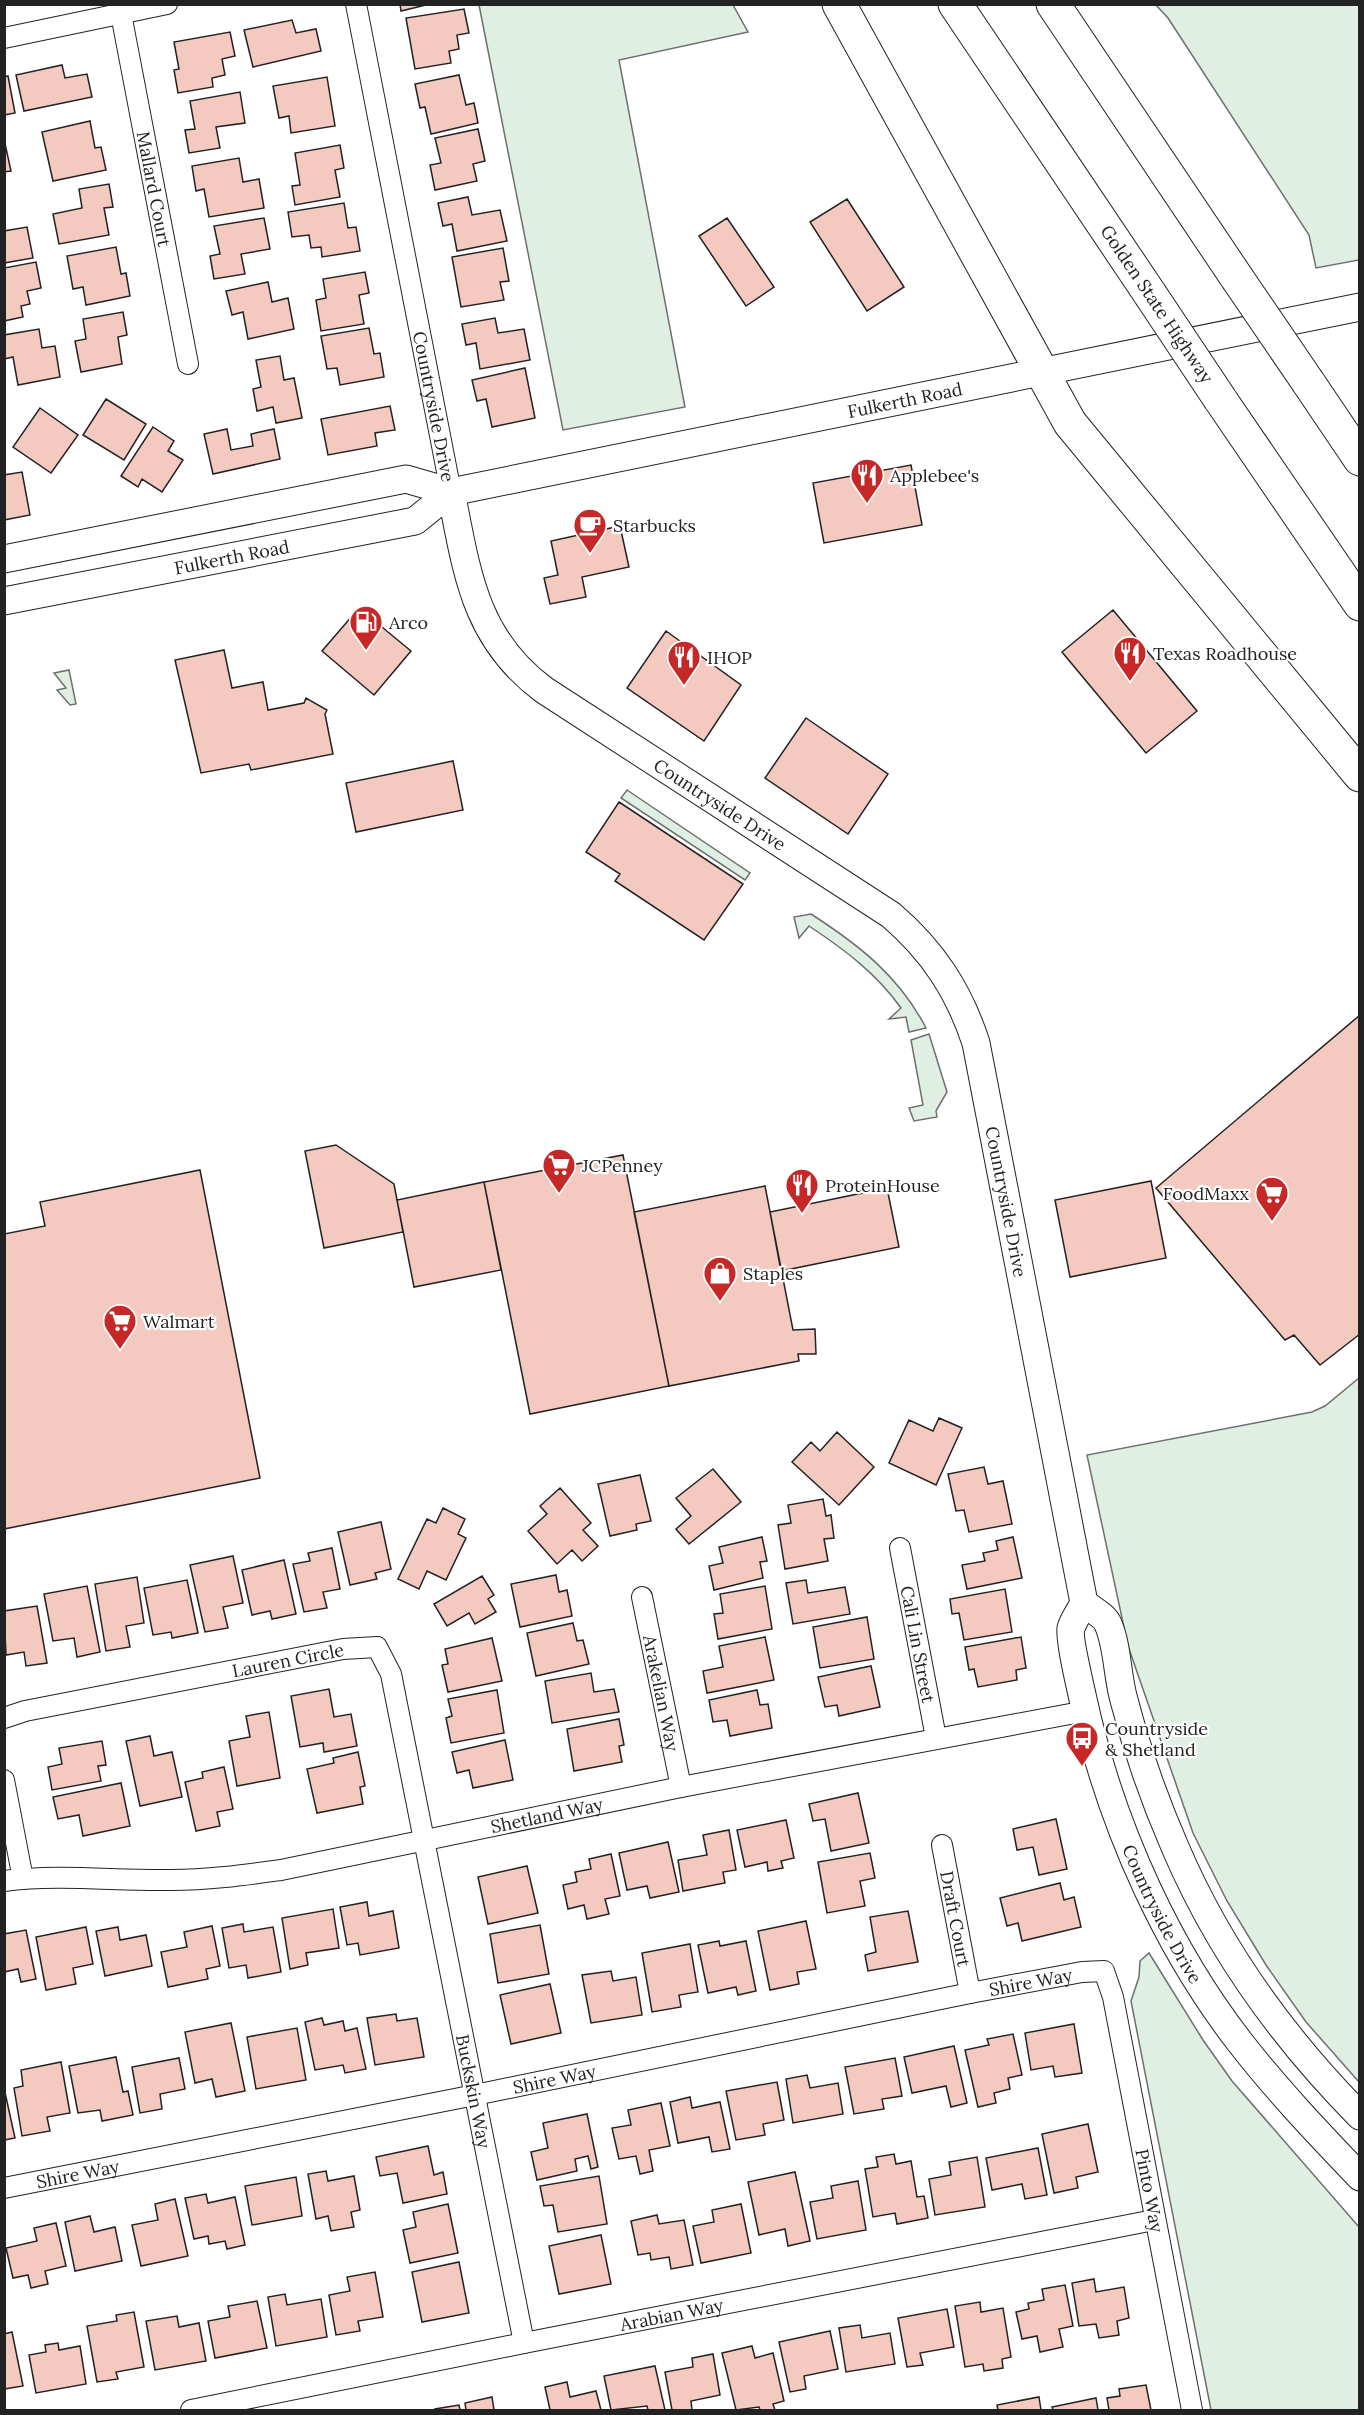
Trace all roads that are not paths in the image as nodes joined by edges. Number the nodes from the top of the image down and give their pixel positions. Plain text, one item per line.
1 (167, 4) edge
2 (356, 4) edge
3 (839, 4) edge
4 (955, 4) edge
5 (1053, 4) edge
6 (121, 14) junction
7 (4, 38) edge
8 (1359, 307) edge
9 (188, 364) dead end
10 (1040, 371) junction
11 (1359, 459) edge
12 (451, 492) junction
13 (4, 559) edge
14 (4, 601) edge
15 (1359, 603) edge
16 (1359, 776) edge
17 (900, 1548) dead end
18 (642, 1597) dead end
19 (1084, 1603) junction
20 (1086, 1711) junction
21 (4, 1718) edge
22 (936, 1738) junction
23 (4, 1780) edge
24 (681, 1787) junction
25 (423, 1840) junction
26 (942, 1845) dead end
27 (14, 1880) edge
28 (1104, 1971) joint
29 (970, 1993) junction
30 (475, 2095) junction
31 (1359, 2116) edge
32 (1359, 2177) edge
33 (4, 2188) edge
34 (1154, 2220) junction
35 (524, 2343) junction
36 (190, 2410) edge
37 (1192, 2410) edge

1 - 6 street
2 - 12 street, Countryside Drive
3 - 10 highway
4 - 15 highway, Golden State Highway, bridge
5 - 11 highway, bridge
6 - 7 street
6 - 9 street, Mallard Court
8 - 10 street, Fulkerth Road
10 - 12 street, Fulkerth Road
10 - 16 highway
12 - 13 street, Fulkerth Road
12 - 14 street, Fulkerth Road
12 - 19 street, Countryside Drive
17 - 22 street, Cali Lin Street
18 - 24 street, Arakelian Way
19 - 20 street, Countryside Drive
19 - 31 street, Countryside Drive
20 - 22 street, Shetland Way
20 - 32 street, Countryside Drive
21 - 25 street, Lauren Circle
22 - 24 street, Shetland Way
23 - 27 street
24 - 25 street, Shetland Way
25 - 27 street, Shetland Way
25 - 30 street, Buckskin Way
26 - 29 street, Draft Court
28 - 29 street, Shire Way
28 - 34 street, Pinto Way
29 - 30 street, Shire Way
30 - 33 street, Shire Way
30 - 35 street, Buckskin Way
34 - 35 street, Arabian Way
34 - 37 street, Pinto Way
35 - 36 street, Arabian Way

